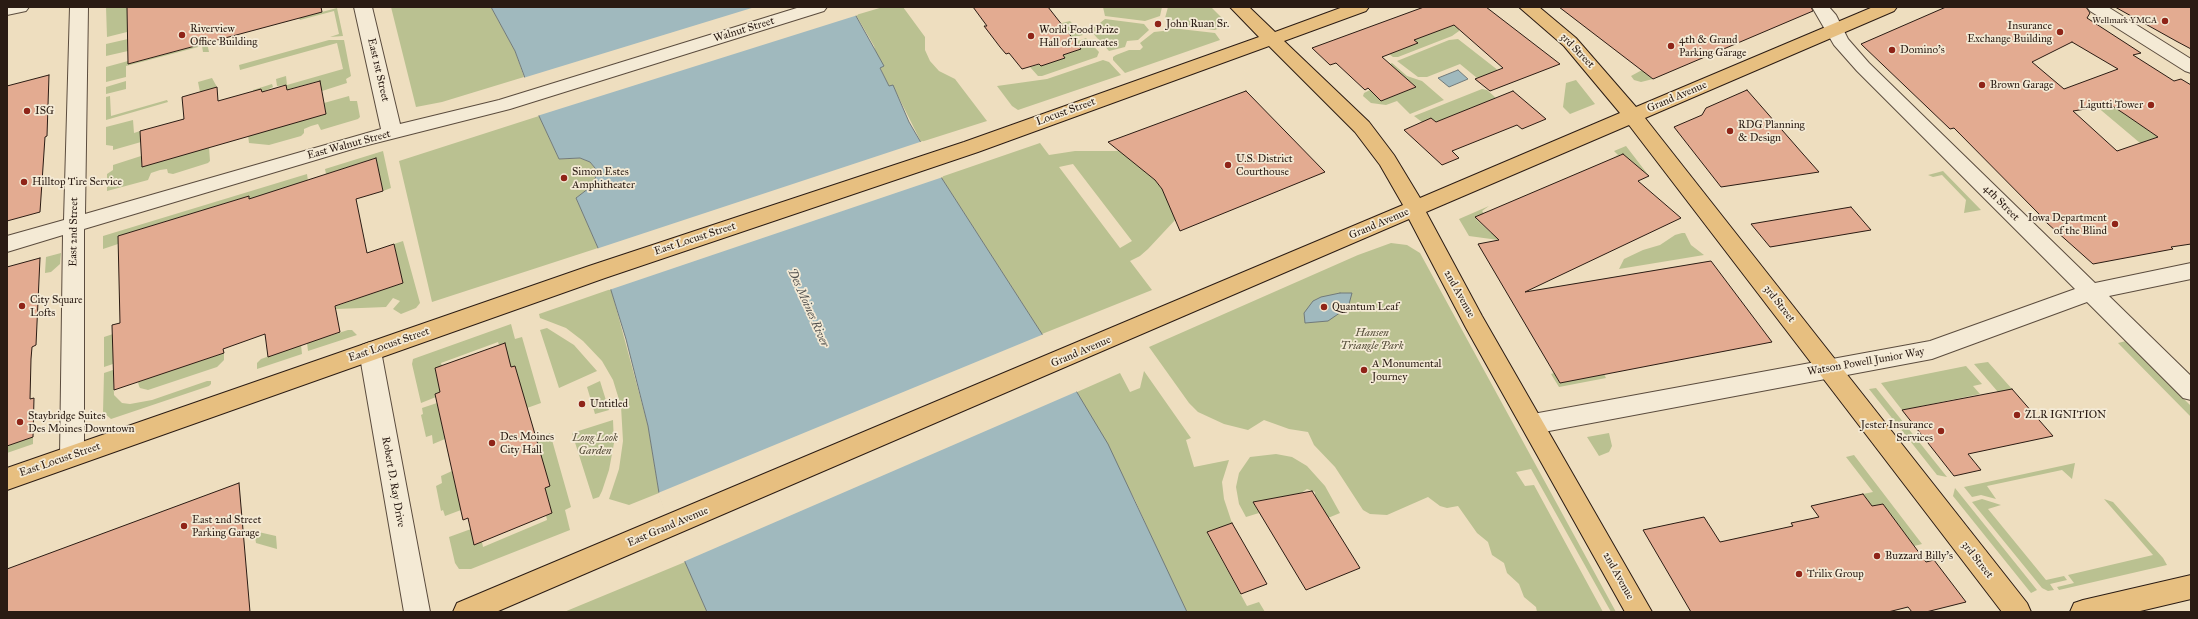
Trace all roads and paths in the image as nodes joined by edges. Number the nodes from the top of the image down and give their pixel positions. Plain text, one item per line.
1 (20, 7) edge
2 (79, 7) edge
3 (363, 7) edge
4 (818, 7) edge
5 (1239, 7) edge
6 (1360, 7) edge
7 (1528, 7) edge
8 (1888, 7) edge
9 (2096, 7) edge
10 (1820, 8) dead end
11 (7, 10) edge
12 (1834, 30) junction
13 (1271, 39) junction
14 (692, 46) joint
15 (2191, 67) edge
16 (1633, 116) junction
17 (392, 133) junction
18 (1414, 209) junction
19 (771, 213) joint
20 (74, 226) junction
21 (7, 244) edge
22 (2191, 271) edge
23 (2091, 292) junction
24 (370, 352) junction
25 (1828, 368) junction
26 (2191, 391) edge
27 (1533, 424) junction
28 (870, 441) joint
29 (72, 456) junction
30 (7, 479) edge
31 (2191, 587) edge
32 (417, 612) edge
33 (466, 612) edge
34 (1639, 612) edge
35 (2018, 612) edge
36 (2083, 612) edge

1 - 11 street
2 - 20 street, East 2nd Street
3 - 17 street, East 1st Street
4 - 14 street, Walnut Street
5 - 13 main road, 2nd Avenue
6 - 13 main road, Locust Street
7 - 16 main road, 3rd Street
8 - 12 main road, Grand Avenue
9 - 15 street
10 - 12 street, 4th Street
12 - 16 main road, Grand Avenue
12 - 23 street, 4th Street
13 - 18 main road, 2nd Avenue
13 - 19 main road, Locust Street
14 - 17 street, East Walnut Street
16 - 18 main road, Grand Avenue
16 - 25 main road, 3rd Street
17 - 20 street, East Walnut Street
18 - 27 main road, 2nd Avenue
18 - 28 main road, Grand Avenue
19 - 24 main road, East Locust Street
20 - 21 street, East Walnut Street
20 - 29 street, East 2nd Street
22 - 23 street, Watson Powell Junior Way
23 - 25 street, Watson Powell Junior Way
23 - 26 street, 4th Street
24 - 29 main road, East Locust Street
24 - 32 street, Robert D. Ray Drive
25 - 27 street, Watson Powell Junior Way
25 - 35 main road, 3rd Street
27 - 34 main road, 2nd Avenue
28 - 33 main road, East Grand Avenue
29 - 30 main road, East Locust Street
31 - 36 main road

